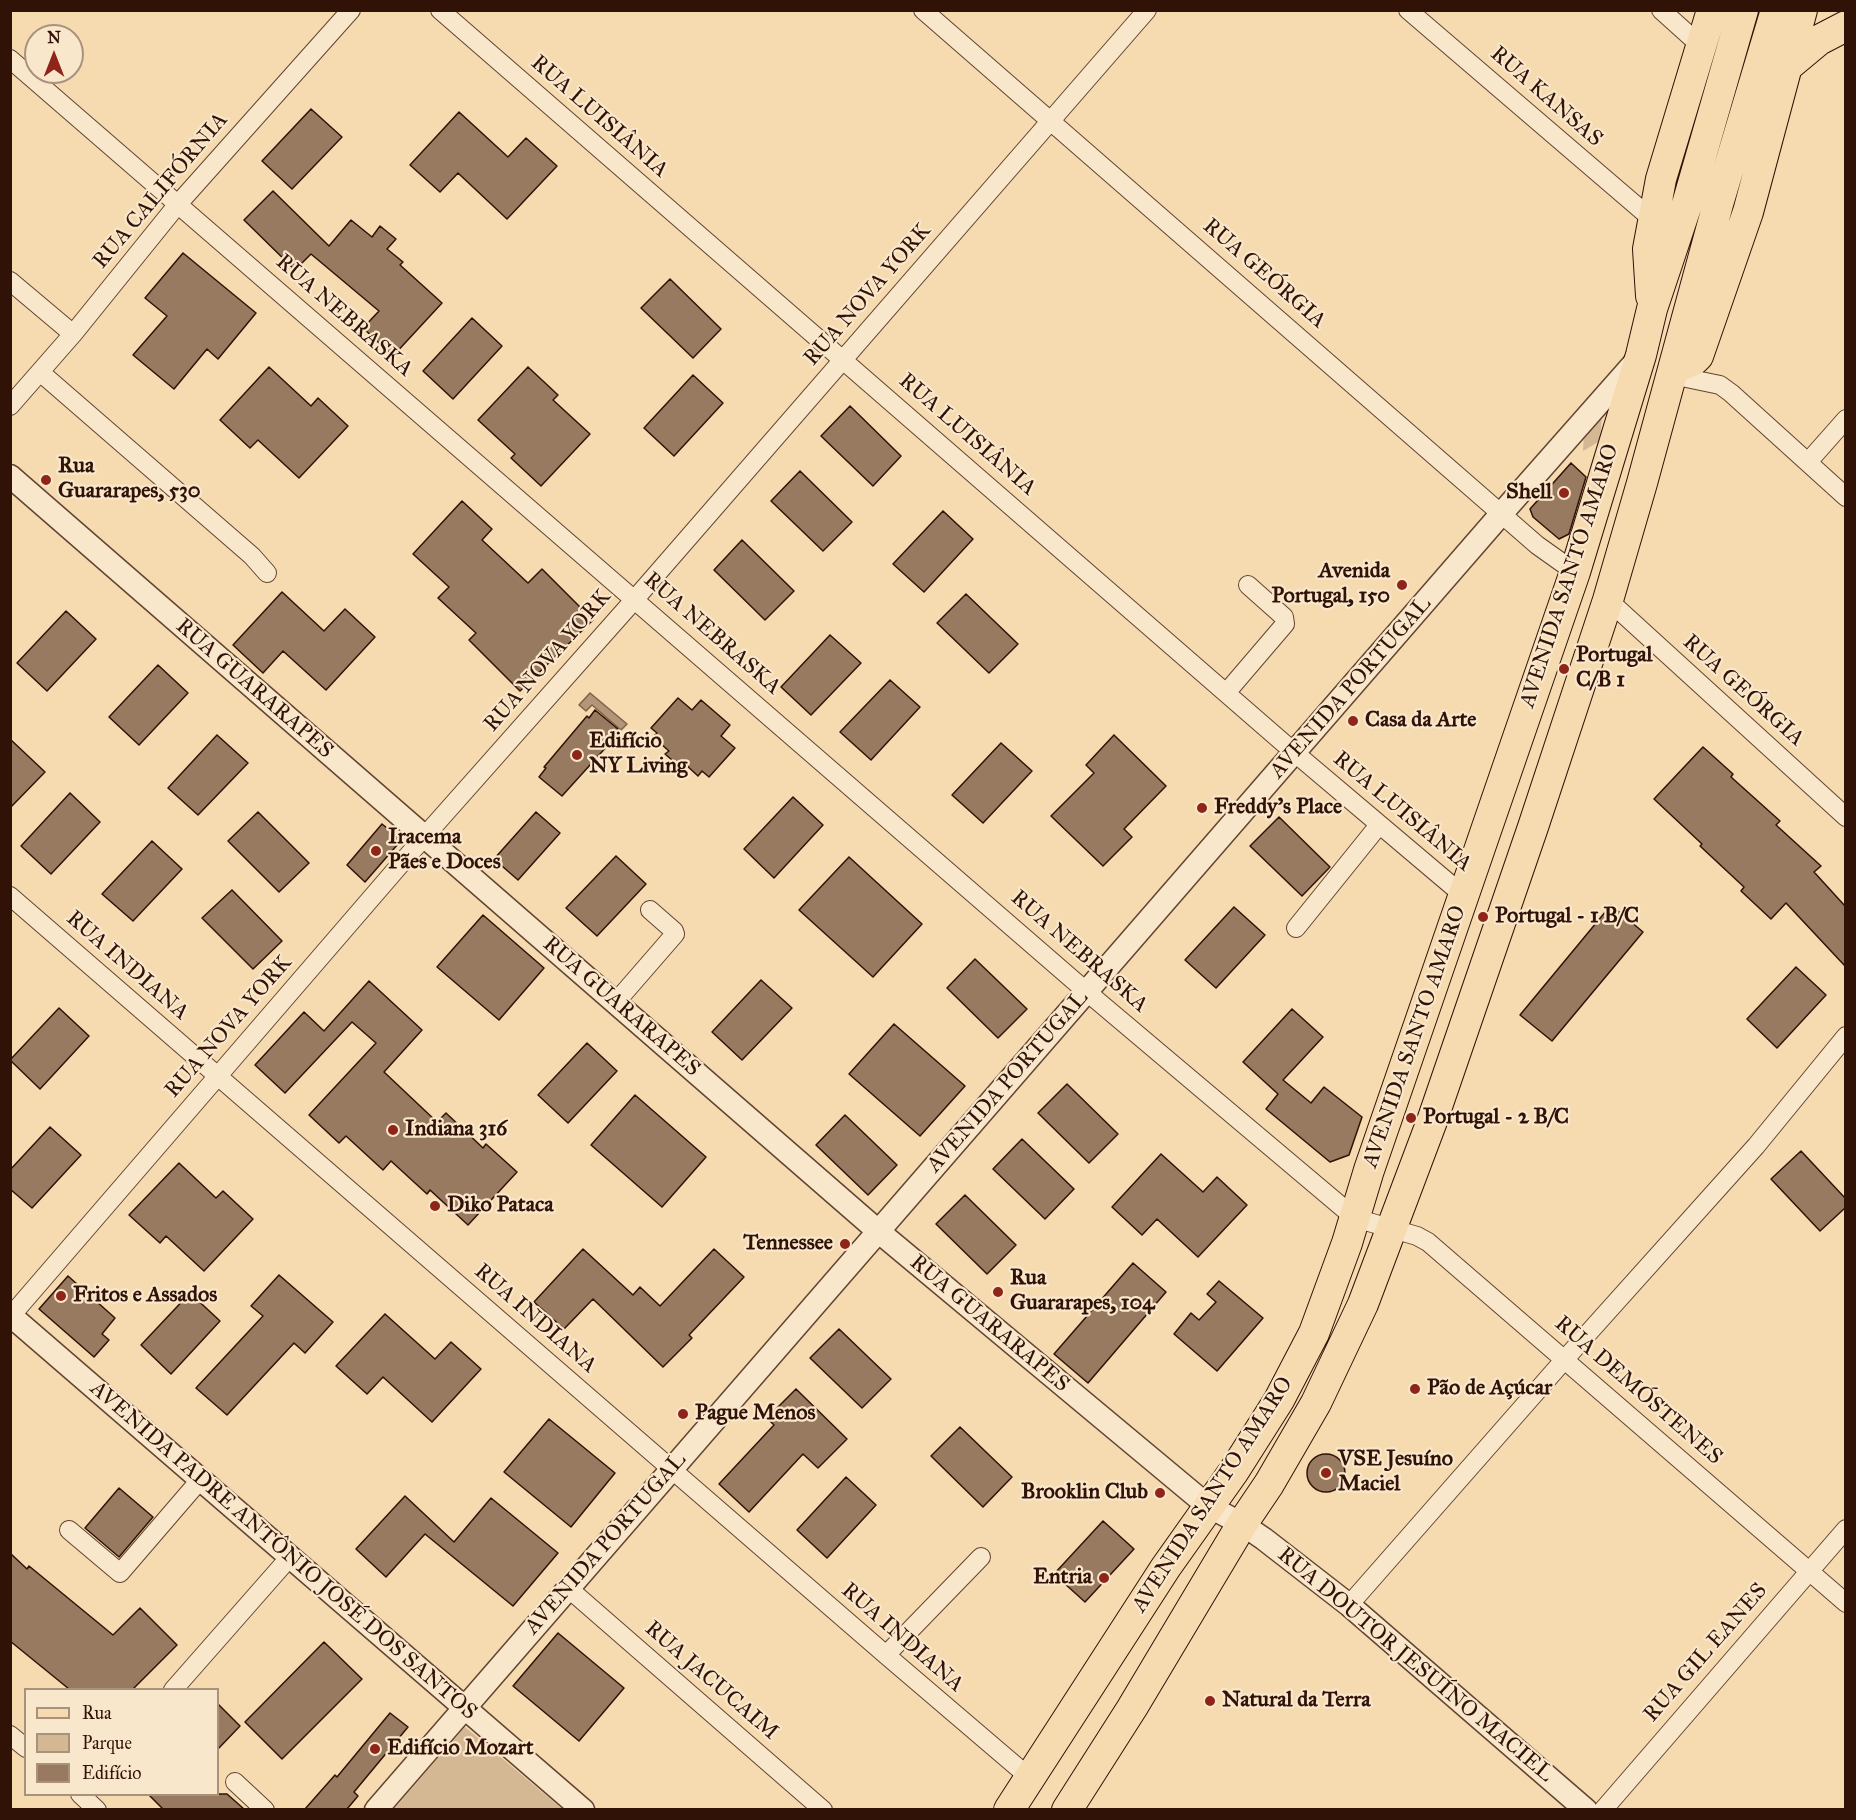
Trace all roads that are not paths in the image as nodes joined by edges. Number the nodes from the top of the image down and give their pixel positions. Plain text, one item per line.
1 (351, 10) edge
2 (440, 10) edge
3 (923, 10) edge
4 (1147, 10) edge
5 (1408, 10) edge
6 (1660, 10) edge
7 (1712, 10) edge
8 (1743, 10) edge
9 (1776, 10) edge
10 (1803, 10) edge
11 (1845, 26) edge
12 (1701, 46) junction
13 (10, 58) edge
14 (1789, 65) junction
15 (1052, 121) junction
16 (178, 204) junction
17 (1653, 220) junction
18 (10, 281) edge
19 (1652, 309) junction
20 (73, 334) junction
21 (1641, 355) junction
22 (843, 359) junction
23 (40, 372) junction
24 (1673, 372) junction
25 (10, 406) edge
26 (1845, 419) edge
27 (1808, 462) junction
28 (10, 476) edge
29 (1845, 497) edge
30 (1502, 513) junction
31 (1575, 572) junction
32 (267, 573) dead end
33 (1248, 585) dead end
34 (635, 598) junction
35 (1608, 600) junction
36 (1226, 693) junction
37 (1295, 753) junction
38 (1845, 818) edge
39 (1378, 825) junction
40 (424, 837) junction
41 (1463, 895) junction
42 (10, 896) edge
43 (650, 910) dead end
44 (1296, 928) dead end
45 (1087, 992) junction
46 (616, 1002) junction
47 (1845, 1036) edge
48 (218, 1076) junction
49 (1355, 1218) junction
50 (1392, 1229) junction
51 (878, 1231) junction
52 (11, 1316) edge
53 (1565, 1359) junction
54 (671, 1469) junction
55 (201, 1480) junction
56 (1208, 1506) junction
57 (1254, 1512) junction
58 (1845, 1528) edge
59 (69, 1530) dead end
60 (289, 1557) junction
61 (981, 1557) dead end
62 (1809, 1571) junction
63 (568, 1588) junction
64 (1845, 1603) edge
65 (1348, 1605) junction
66 (885, 1655) junction
67 (174, 1688) edge
68 (465, 1707) junction
69 (10, 1735) edge
70 (24, 1746) edge
71 (1030, 1778) junction
72 (235, 1782) dead end
73 (81, 1796) edge
74 (1074, 1807) edge
75 (97, 1809) edge
76 (265, 1809) edge
77 (376, 1809) edge
78 (583, 1809) edge
79 (823, 1809) edge
80 (1009, 1809) edge
81 (1586, 1809) edge
82 (1603, 1809) edge

1 - 16 street, RUA CALIFÓRNIA
2 - 22 street, RUA LUISIÂNIA
3 - 15 street, RUA GEÓRGIA
4 - 15 street, RUA NOVA YORK
5 - 17 street, RUA KANSAS
6 - 12 street
7 - 12 main road
8 - 19 main road, AVENIDA SANTO AMARO
9 - 24 main road, AVENIDA SANTO AMARO
10 - 14 main road
11 - 14 main road
12 - 17 main road
13 - 16 street, RUA NEBRASKA
14 - 24 main road
15 - 22 street, RUA NOVA YORK
15 - 30 street, RUA GEÓRGIA
16 - 20 street, RUA CALIFÓRNIA
16 - 34 street, RUA NEBRASKA
17 - 19 main road
18 - 20 street
19 - 21 main road, AVENIDA SANTO AMARO
20 - 23 street, RUA CALIFÓRNIA
21 - 30 street, AVENIDA PORTUGAL
21 - 31 main road, AVENIDA SANTO AMARO
22 - 34 street, RUA NOVA YORK
22 - 36 street, RUA LUISIÂNIA
23 - 25 street, RUA CALIFÓRNIA
23 - 32 street
24 - 27 street
24 - 35 main road, AVENIDA SANTO AMARO
26 - 27 street
27 - 29 street
28 - 40 street, RUA GUARARAPES
30 - 31 street, RUA GEÓRGIA
30 - 37 street, AVENIDA PORTUGAL
31 - 41 main road, AVENIDA SANTO AMARO
33 - 36 street
34 - 40 street, RUA NOVA YORK
34 - 45 street, RUA NEBRASKA
35 - 38 street, RUA GEÓRGIA
35 - 50 main road, AVENIDA SANTO AMARO
36 - 37 street, RUA LUISIÂNIA
37 - 39 street, RUA LUISIÂNIA
37 - 45 street, AVENIDA PORTUGAL
39 - 41 street, RUA LUISIÂNIA
39 - 44 street
40 - 46 street, RUA GUARARAPES
40 - 48 street, RUA NOVA YORK
41 - 49 main road, AVENIDA SANTO AMARO
42 - 48 street, RUA INDIANA
43 - 46 street
45 - 49 street, RUA NEBRASKA
45 - 51 street, AVENIDA PORTUGAL
46 - 51 street, RUA GUARARAPES
47 - 53 street
48 - 52 street, RUA NOVA YORK
48 - 54 street, RUA INDIANA
49 - 50 street, RUA NEBRASKA
49 - 56 main road, AVENIDA SANTO AMARO
50 - 53 street, RUA DEMÓSTENES
50 - 57 main road, AVENIDA SANTO AMARO
51 - 54 street, AVENIDA PORTUGAL
51 - 56 street, RUA GUARARAPES
52 - 55 street, AVENIDA PADRE ANTÔNIO JOSÉ DOS SANTOS
53 - 62 street, RUA DEMÓSTENES
53 - 65 street
54 - 63 street, AVENIDA PORTUGAL
54 - 66 street, RUA INDIANA
55 - 59 street
55 - 60 street, AVENIDA PADRE ANTÔNIO JOSÉ DOS SANTOS
56 - 57 street, RUA GUARARAPES
56 - 71 main road, AVENIDA SANTO AMARO
57 - 65 street, RUA DOUTOR JESUÍNO MACIEL
57 - 74 main road, AVENIDA SANTO AMARO
58 - 62 street, RUA GIL EANES
60 - 67 street
60 - 68 street, AVENIDA PADRE ANTÔNIO JOSÉ DOS SANTOS
61 - 66 street
62 - 64 street, RUA DEMÓSTENES
62 - 82 street, RUA GIL EANES
63 - 68 street, AVENIDA PORTUGAL
63 - 79 street, RUA JACUCAIM
65 - 81 street, RUA DOUTOR JESUÍNO MACIEL
66 - 71 street, RUA INDIANA
68 - 77 street, AVENIDA PORTUGAL
68 - 78 street, AVENIDA PADRE ANTÔNIO JOSÉ DOS SANTOS
69 - 70 street
71 - 80 main road, AVENIDA SANTO AMARO
72 - 76 street
73 - 75 street

